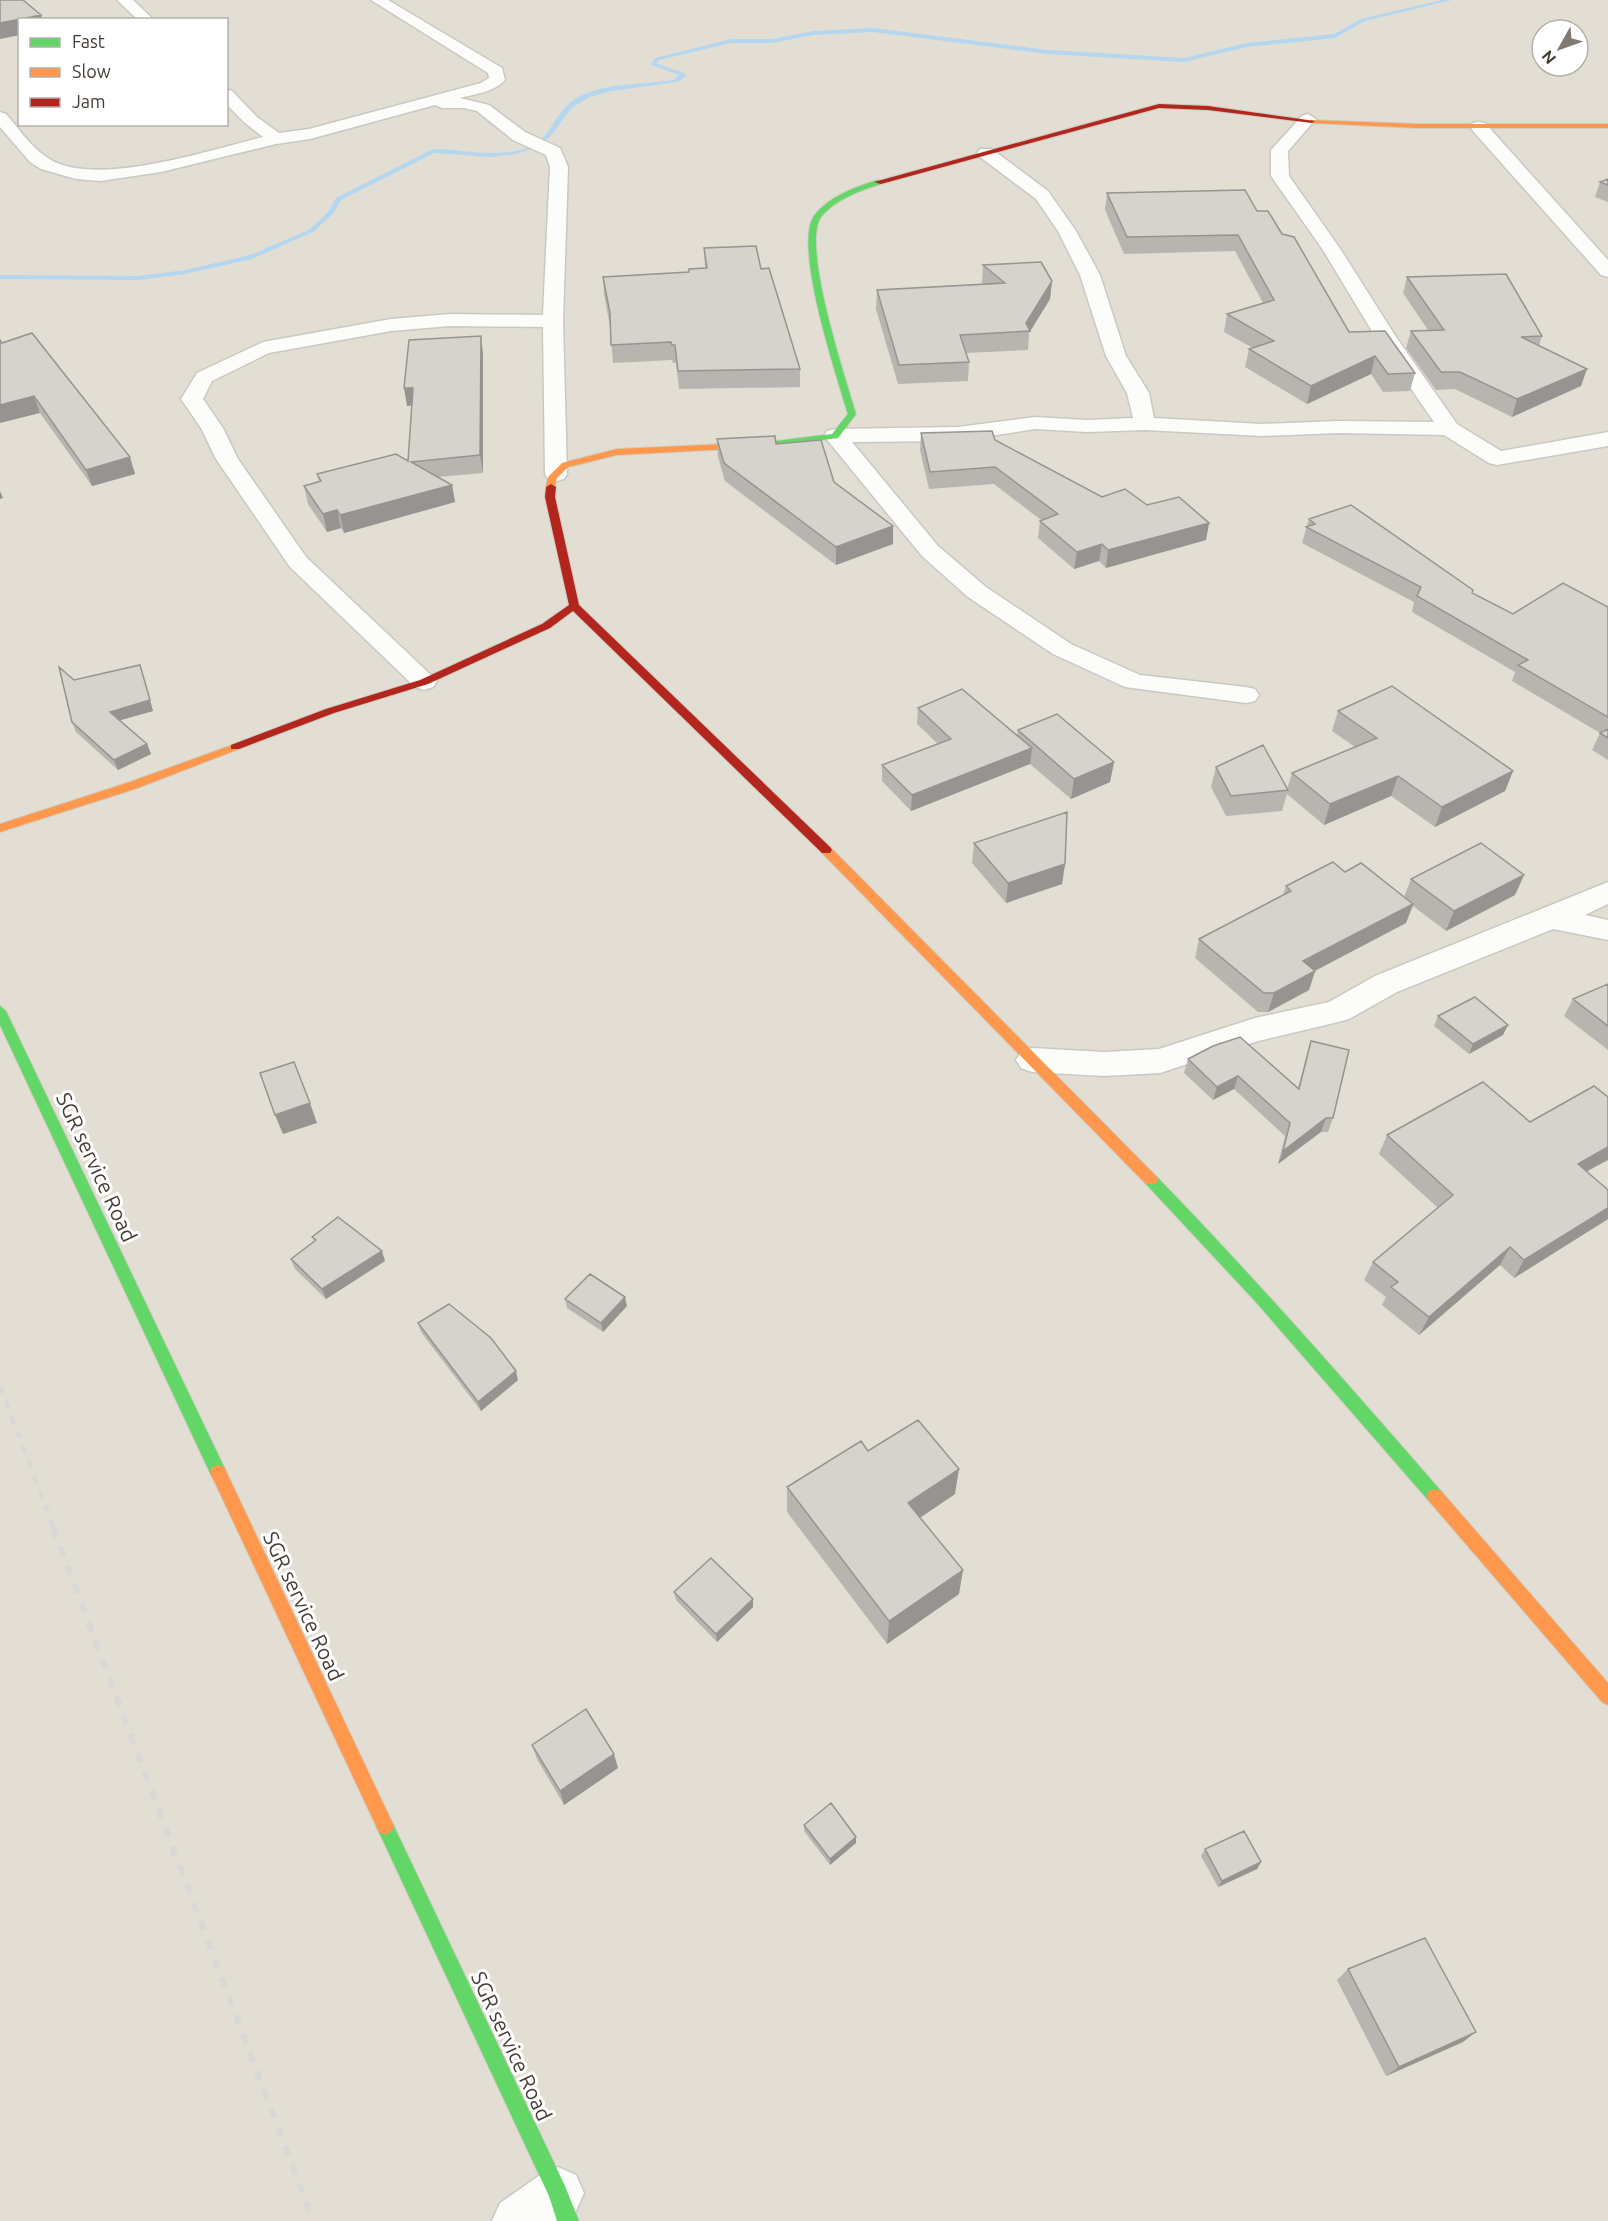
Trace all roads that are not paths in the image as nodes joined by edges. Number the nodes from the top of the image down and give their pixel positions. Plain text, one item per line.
1 (124, 0) edge
2 (378, 0) edge
3 (145, 18) edge
4 (228, 96) edge
5 (427, 102) junction
6 (0, 117) edge
7 (1308, 118) junction
8 (1608, 126) edge
9 (1479, 127) junction
10 (276, 139) junction
11 (986, 153) junction
12 (1608, 271) edge
13 (553, 321) junction
14 (1145, 424) junction
15 (1449, 429) junction
16 (835, 436) junction
17 (1608, 439) edge
18 (556, 474) junction
19 (574, 606) junction
20 (424, 682) junction
21 (1246, 695) dead end
22 (0, 828) edge
23 (1608, 892) edge
24 (1551, 918) junction
25 (1608, 930) edge
26 (0, 1011) edge
27 (1032, 1059) junction
28 (1608, 1695) edge
29 (563, 2207) edge
30 (518, 2221) edge

1 - 3 street
2 - 5 street
4 - 10 street
5 - 10 street
5 - 13 street
6 - 10 street
7 - 9 street
7 - 11 street
7 - 15 street
8 - 9 street
9 - 12 street
11 - 14 street
11 - 16 street
13 - 18 street
13 - 20 street
14 - 15 street
14 - 16 street
15 - 17 street
16 - 18 street
16 - 21 street
18 - 19 street
19 - 20 street
19 - 27 street
20 - 22 street
23 - 24 street
24 - 25 street
24 - 27 street
26 - 29 street, SGR service Road
27 - 28 street
29 - 30 street

